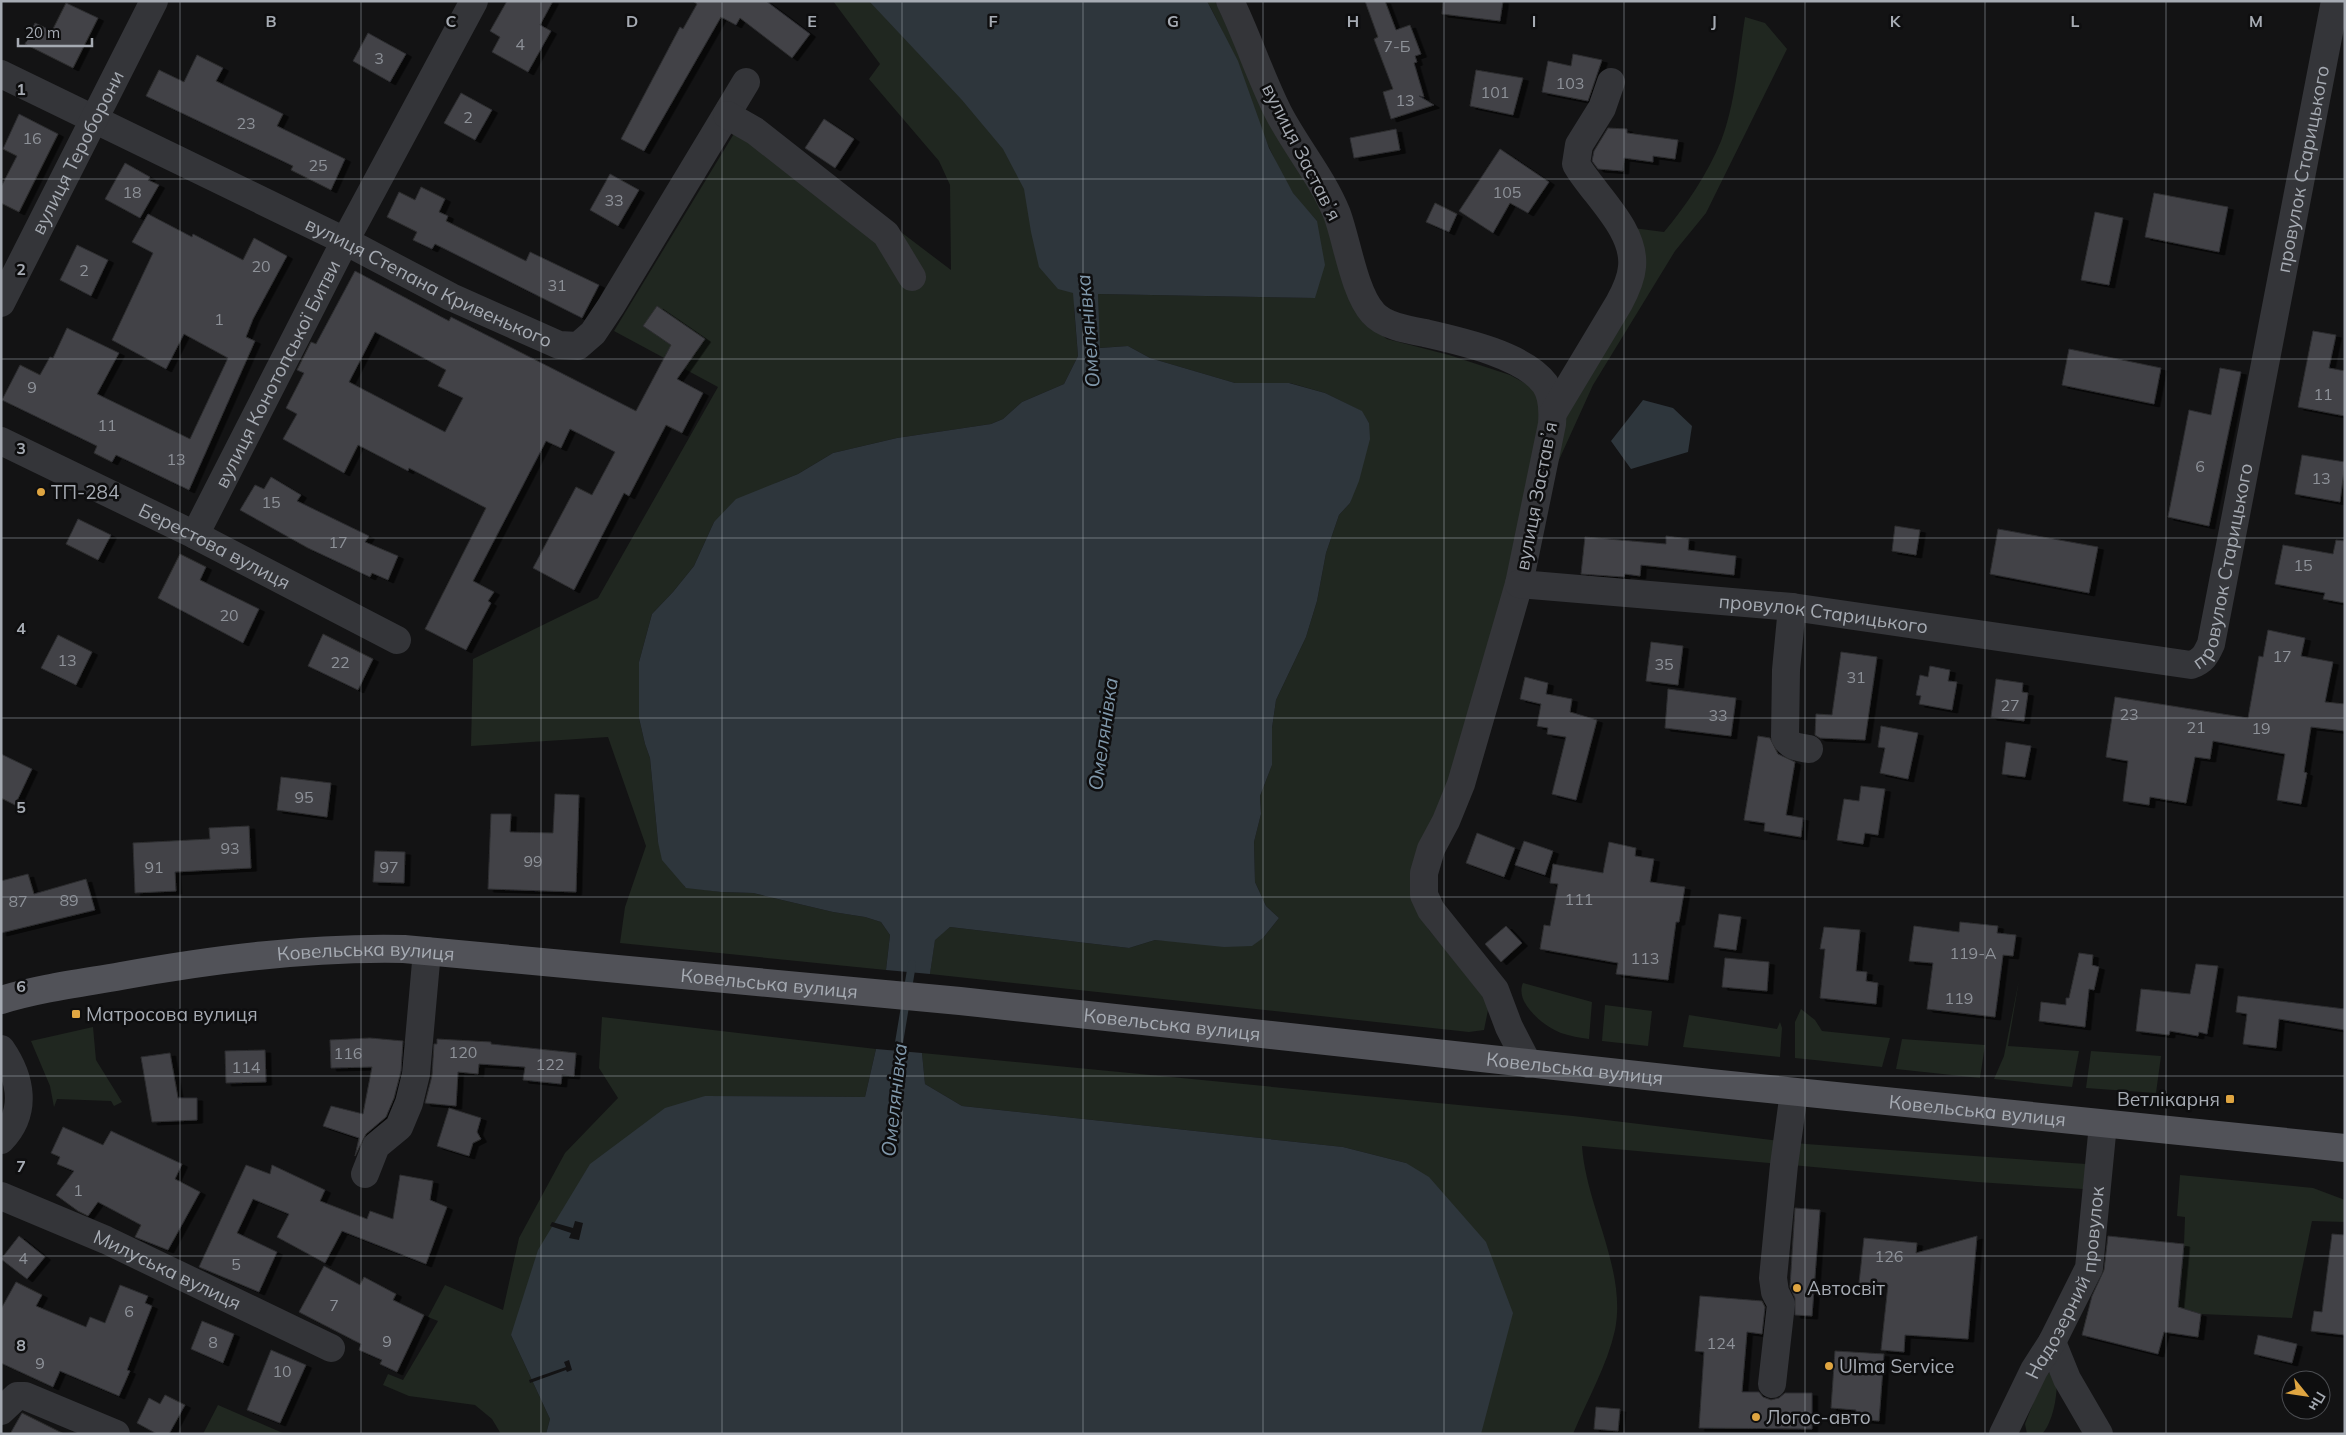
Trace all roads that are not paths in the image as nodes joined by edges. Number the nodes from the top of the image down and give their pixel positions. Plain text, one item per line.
1 (154, 1) edge
2 (474, 1) edge
3 (1230, 1) edge
4 (2335, 1) edge
5 (1, 74) edge
6 (746, 82) dead end
7 (1611, 82) dead end
8 (727, 115) junction
9 (93, 120) junction
10 (345, 241) junction
11 (912, 277) dead end
12 (1, 303) edge
13 (1553, 413) junction
14 (1, 442) edge
15 (195, 535) junction
16 (1519, 584) junction
17 (1792, 607) junction
18 (397, 640) dead end
19 (1809, 749) dead end
20 (427, 951) junction
21 (1, 1000) edge
22 (1, 1049) edge
23 (1528, 1064) junction
24 (1794, 1092) junction
25 (2103, 1124) junction
26 (1, 1140) edge
27 (2345, 1148) edge
28 (365, 1174) dead end
29 (1, 1196) edge
30 (2052, 1342) junction
31 (332, 1348) dead end
32 (1772, 1384) dead end
33 (1, 1411) edge
34 (116, 1434) edge
35 (2003, 1434) edge
36 (2099, 1434) edge

1 - 9 street, вулиця Тероборони
2 - 10 street, вулиця Конотопської Битви
3 - 13 street, вулиця Заставʼя
4 - 17 street, провулок Старицького
5 - 9 street, вулиця Степана Кривенького
6 - 8 street, вулиця Степана Кривенького
7 - 13 street
8 - 10 street, вулиця Степана Кривенького
8 - 11 street
9 - 10 street, вулиця Степана Кривенького
9 - 12 street, вулиця Тероборони
10 - 15 street, вулиця Конотопської Битви
13 - 16 street, вулиця Заставʼя
14 - 15 street, Берестова вулиця
15 - 18 street, Берестова вулиця
16 - 17 street, провулок Старицького
16 - 23 street, вулиця Заставʼя
17 - 19 street
20 - 21 main road, Ковельська вулиця
20 - 23 main road, Ковельська вулиця
20 - 28 street
22 - 26 street
23 - 24 main road, Ковельська вулиця
24 - 25 main road, Ковельська вулиця
24 - 32 street
25 - 27 main road, Ковельська вулиця
25 - 30 street, Надозерний провулок
29 - 31 street, Милуська вулиця
30 - 35 street, Надозерний провулок
30 - 36 street
33 - 34 street

